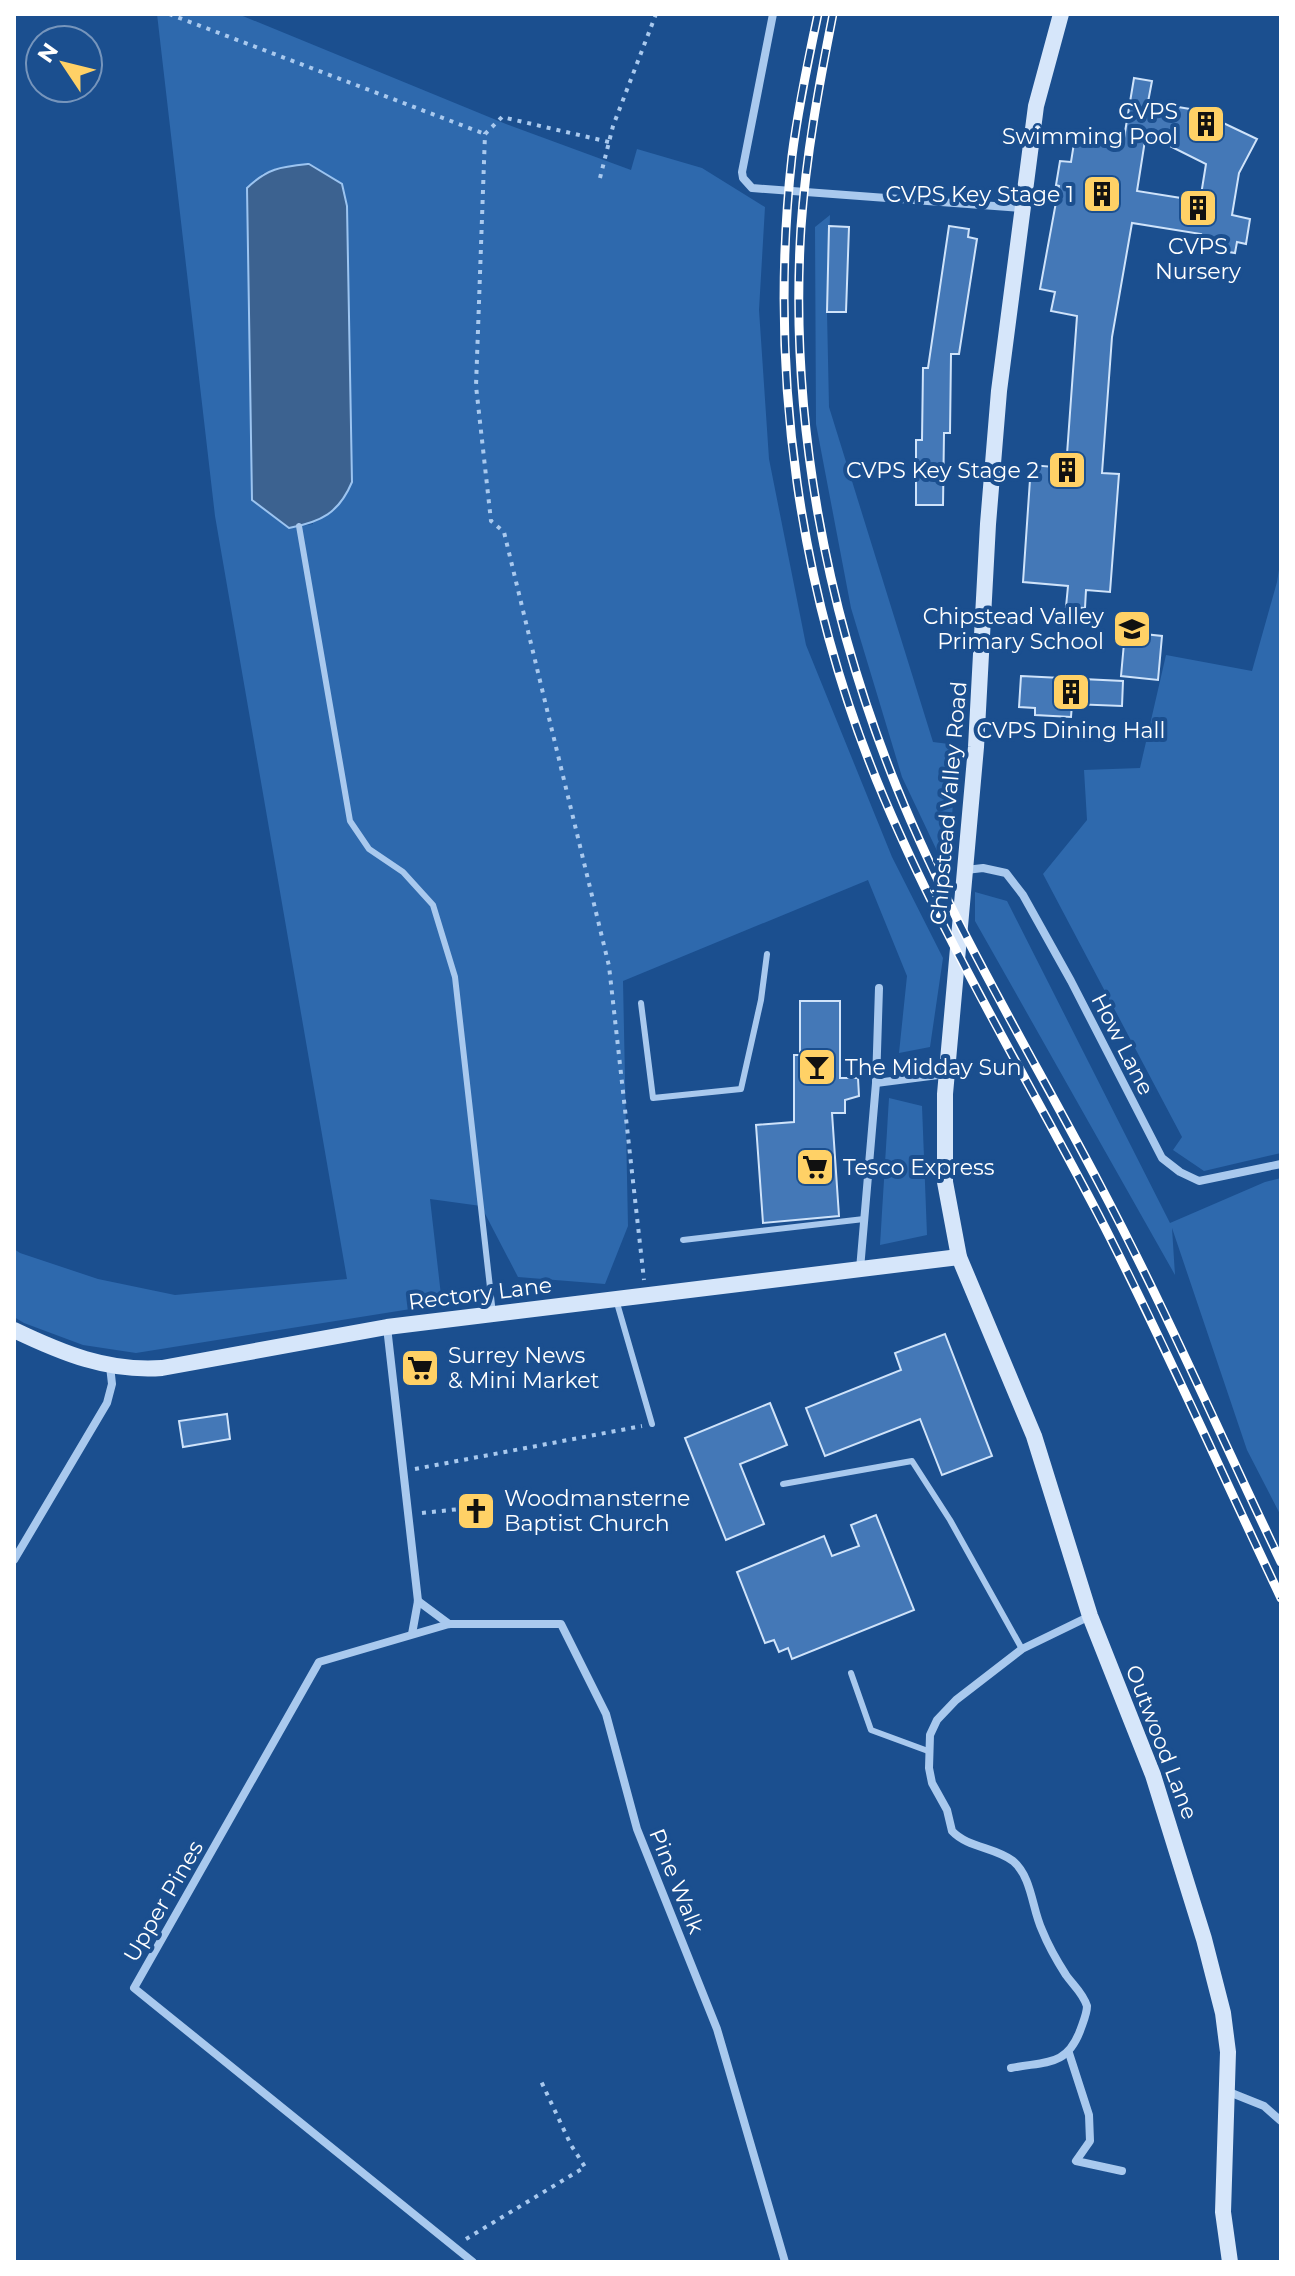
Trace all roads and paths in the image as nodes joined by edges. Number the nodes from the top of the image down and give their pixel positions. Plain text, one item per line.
1 (169, 14) edge
2 (656, 14) edge
3 (773, 14) edge
4 (1061, 14) edge
5 (485, 134) junction
6 (609, 142) junction
7 (600, 178) dead end
8 (1022, 208) junction
9 (299, 526) dead end
10 (966, 870) junction
11 (767, 954) dead end
12 (879, 988) dead end
13 (641, 1003) dead end
14 (947, 1074) junction
15 (876, 1083) junction
16 (1281, 1164) edge
17 (864, 1219) junction
18 (683, 1240) dead end
19 (959, 1257) junction
20 (860, 1269) junction
21 (646, 1295) junction
22 (616, 1299) junction
23 (493, 1314) junction
24 (387, 1327) junction
25 (14, 1330) edge
26 (110, 1366) junction
27 (652, 1424) joint
28 (403, 1471) junction
29 (783, 1484) dead end
30 (460, 1509) dead end
31 (408, 1514) junction
32 (14, 1560) edge
33 (418, 1601) junction
34 (1090, 1616) junction
35 (449, 1624) junction
36 (412, 1634) junction
37 (1022, 1649) junction
38 (851, 1673) dead end
39 (928, 1751) junction
40 (1069, 2053) junction
41 (1011, 2068) dead end
42 (540, 2079) dead end
43 (1229, 2092) junction
44 (1281, 2121) edge
45 (1122, 2171) dead end
46 (454, 2247) junction
47 (473, 2262) edge
48 (785, 2262) edge
49 (1230, 2262) edge

1 - 5 path
2 - 6 path
3 - 8 street
4 - 8 main road, Chipstead Valley Road
5 - 6 path
5 - 21 path
6 - 7 path
8 - 10 main road, Chipstead Valley Road
9 - 23 lane
10 - 14 main road, Chipstead Valley Road
10 - 16 street, How Lane
11 - 13 lane
12 - 15 street
14 - 15 street
14 - 19 main road, Chipstead Valley Road
15 - 17 street
17 - 18 lane
17 - 20 street
19 - 20 main road, Rectory Lane
19 - 34 main road, Outwood Lane
20 - 21 main road, Rectory Lane
21 - 22 main road, Rectory Lane
22 - 23 main road, Rectory Lane
22 - 27 lane
23 - 24 main road, Rectory Lane
24 - 26 main road, Rectory Lane
24 - 28 street
25 - 26 main road, Rectory Lane
26 - 32 street
27 - 28 path
28 - 31 street
29 - 37 lane
30 - 31 path
31 - 33 street
33 - 35 street
33 - 36 street
34 - 37 street
34 - 43 main road, Outwood Lane
35 - 36 street, Pine Walk
35 - 48 street, Pine Walk
36 - 46 street, Upper Pines
37 - 39 street
38 - 39 lane
39 - 40 street
40 - 41 street
40 - 45 street
42 - 46 path
43 - 44 street
43 - 49 main road, Outwood Lane
46 - 47 street, Upper Pines

